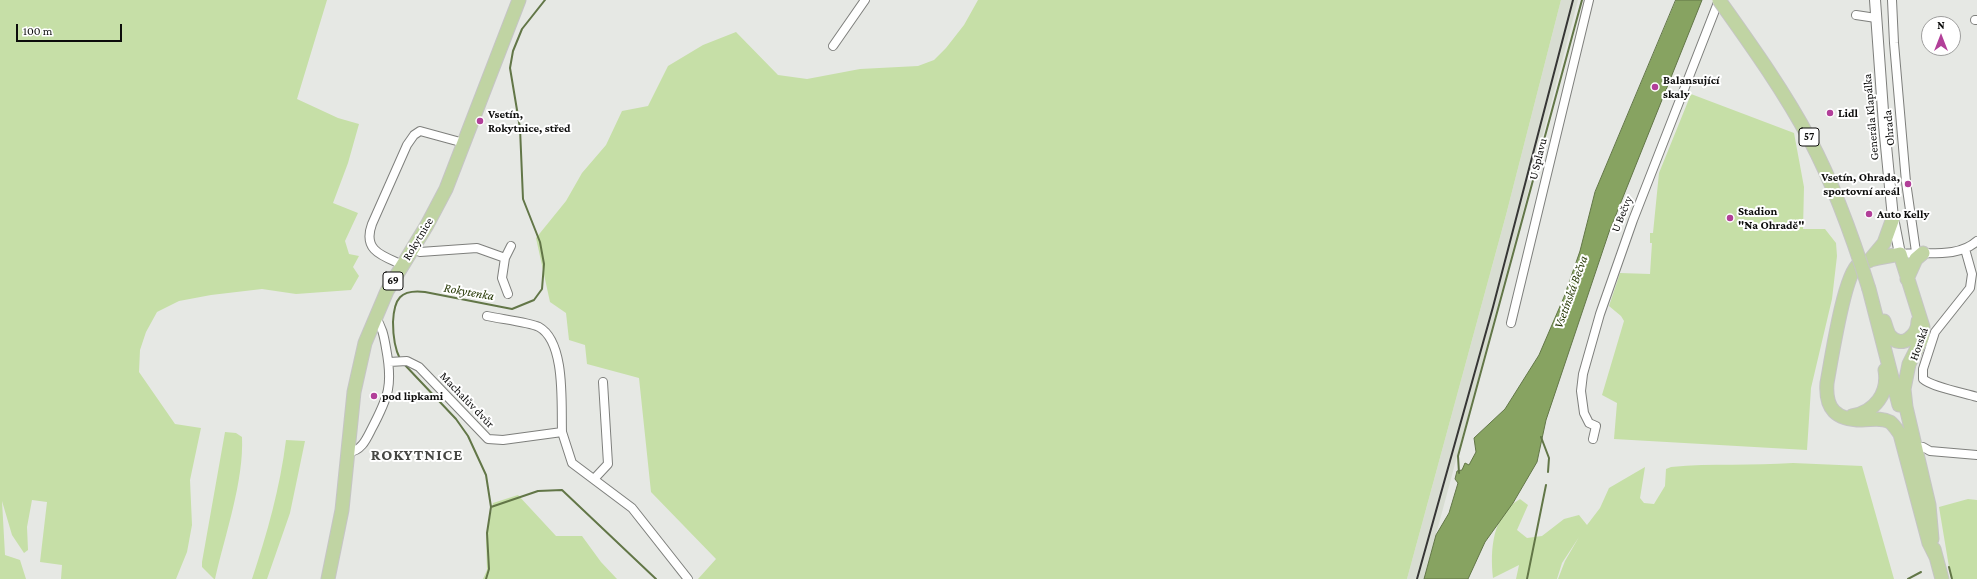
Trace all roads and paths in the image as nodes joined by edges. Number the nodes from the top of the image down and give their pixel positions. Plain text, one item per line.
1 (519, 0) edge
2 (865, 0) edge
3 (1589, 0) edge
4 (1719, 0) edge
5 (1875, 0) edge
6 (1892, 0) edge
7 (1856, 15) dead end
8 (1876, 18) junction
9 (833, 46) dead end
10 (464, 143) junction
11 (1893, 218) junction
12 (1977, 241) edge
13 (510, 246) dead end
14 (413, 249) junction
15 (1965, 249) junction
16 (1920, 253) junction
17 (1900, 254) junction
18 (505, 258) junction
19 (1869, 261) junction
20 (403, 265) junction
21 (1907, 279) junction
22 (1870, 293) junction
23 (508, 294) dead end
24 (1917, 308) junction
25 (374, 316) junction
26 (487, 316) dead end
27 (1511, 323) dead end
28 (393, 362) junction
29 (603, 382) dead end
30 (1977, 397) edge
31 (1847, 417) junction
32 (562, 432) junction
33 (1593, 439) dead end
34 (1923, 447) dead end
35 (349, 452) junction
36 (1977, 455) edge
37 (594, 480) junction
38 (1932, 539) junction
39 (1936, 557) junction
40 (328, 579) edge
41 (688, 579) edge
42 (1942, 579) edge

1 - 10 main road, Rokytnice / 69
2 - 9 street
3 - 27 street, U Splavu
4 - 22 main road, 57, bridge
4 - 33 street, U Bečvy
5 - 8 street, Generála Klapálka
6 - 16 street, Ohrada
7 - 8 street
8 - 11 street, Generála Klapálka
10 - 14 main road, Rokytnice / 69
10 - 20 street
11 - 17 street, Generála Klapálka
11 - 19 main road
12 - 15 street
13 - 18 street
14 - 18 street
14 - 20 main road, Rokytnice / 69
15 - 16 street
15 - 30 street, Horská
16 - 17 street
16 - 21 main road
17 - 19 main road
17 - 21 main road
18 - 23 street
19 - 31 main road
20 - 25 main road, Rokytnice / 69
21 - 24 main road
22 - 24 main road
22 - 31 main road
22 - 38 main road, 57
24 - 38 main road
25 - 28 street
25 - 35 main road, Rokytnice / 69
26 - 32 street
28 - 32 street, Machalův dvůr
28 - 35 street
29 - 37 street
31 - 39 main road
32 - 37 street
34 - 36 street
35 - 40 main road, Rokytnice / 69
37 - 41 street
38 - 39 main road, 57
39 - 42 main road, 57

